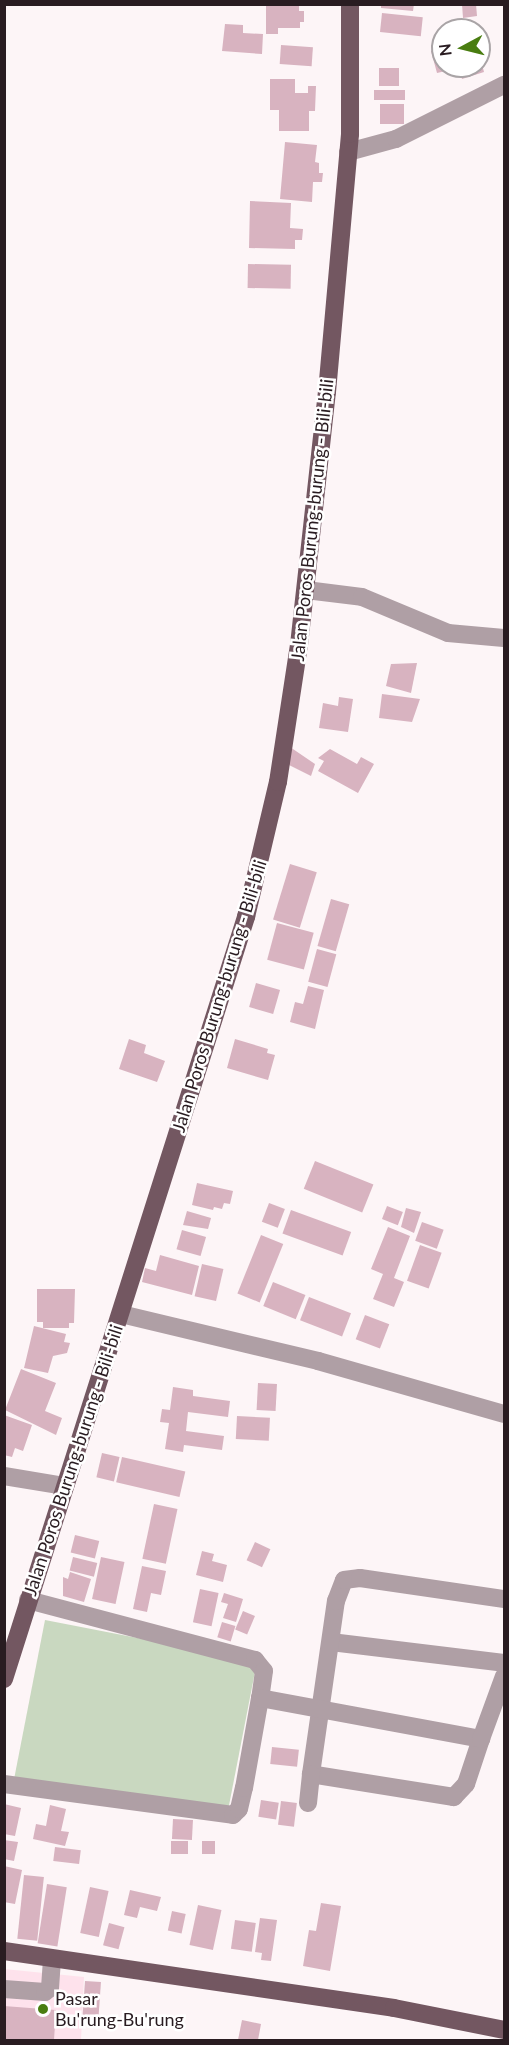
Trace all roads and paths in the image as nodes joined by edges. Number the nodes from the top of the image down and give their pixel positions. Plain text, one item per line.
1 (350, 4) edge
2 (504, 85) edge
3 (348, 152) junction
4 (306, 590) junction
5 (504, 638) edge
6 (120, 1314) junction
7 (504, 1414) edge
8 (4, 1476) edge
9 (65, 1486) junction
10 (504, 1599) edge
11 (28, 1600) junction
12 (331, 1642) junction
13 (504, 1663) edge
14 (504, 1676) edge
15 (4, 1679) edge
16 (260, 1698) junction
17 (322, 1709) junction
18 (481, 1739) junction
19 (312, 1773) junction
20 (4, 1784) edge
21 (308, 1803) dead end
22 (4, 1951) edge
23 (52, 1959) junction
24 (4, 1989) edge
25 (504, 2030) edge

1 - 3 main road, Jalan Poros Burung-burung - Bili-bili
2 - 3 street
3 - 4 main road, Jalan Poros Burung-burung - Bili-bili
4 - 5 street
4 - 6 main road, Jalan Poros Burung-burung - Bili-bili
6 - 7 street
6 - 9 main road, Jalan Poros Burung-burung - Bili-bili
8 - 9 street
9 - 11 main road, Jalan Poros Burung-burung - Bili-bili
10 - 12 street
11 - 15 main road, Jalan Poros Burung-burung - Bili-bili
11 - 16 street
12 - 13 street
12 - 17 street
14 - 18 street
16 - 17 street
16 - 20 street
17 - 18 street
17 - 19 street
18 - 19 street
19 - 21 street
22 - 23 main road
23 - 24 street
23 - 25 main road

